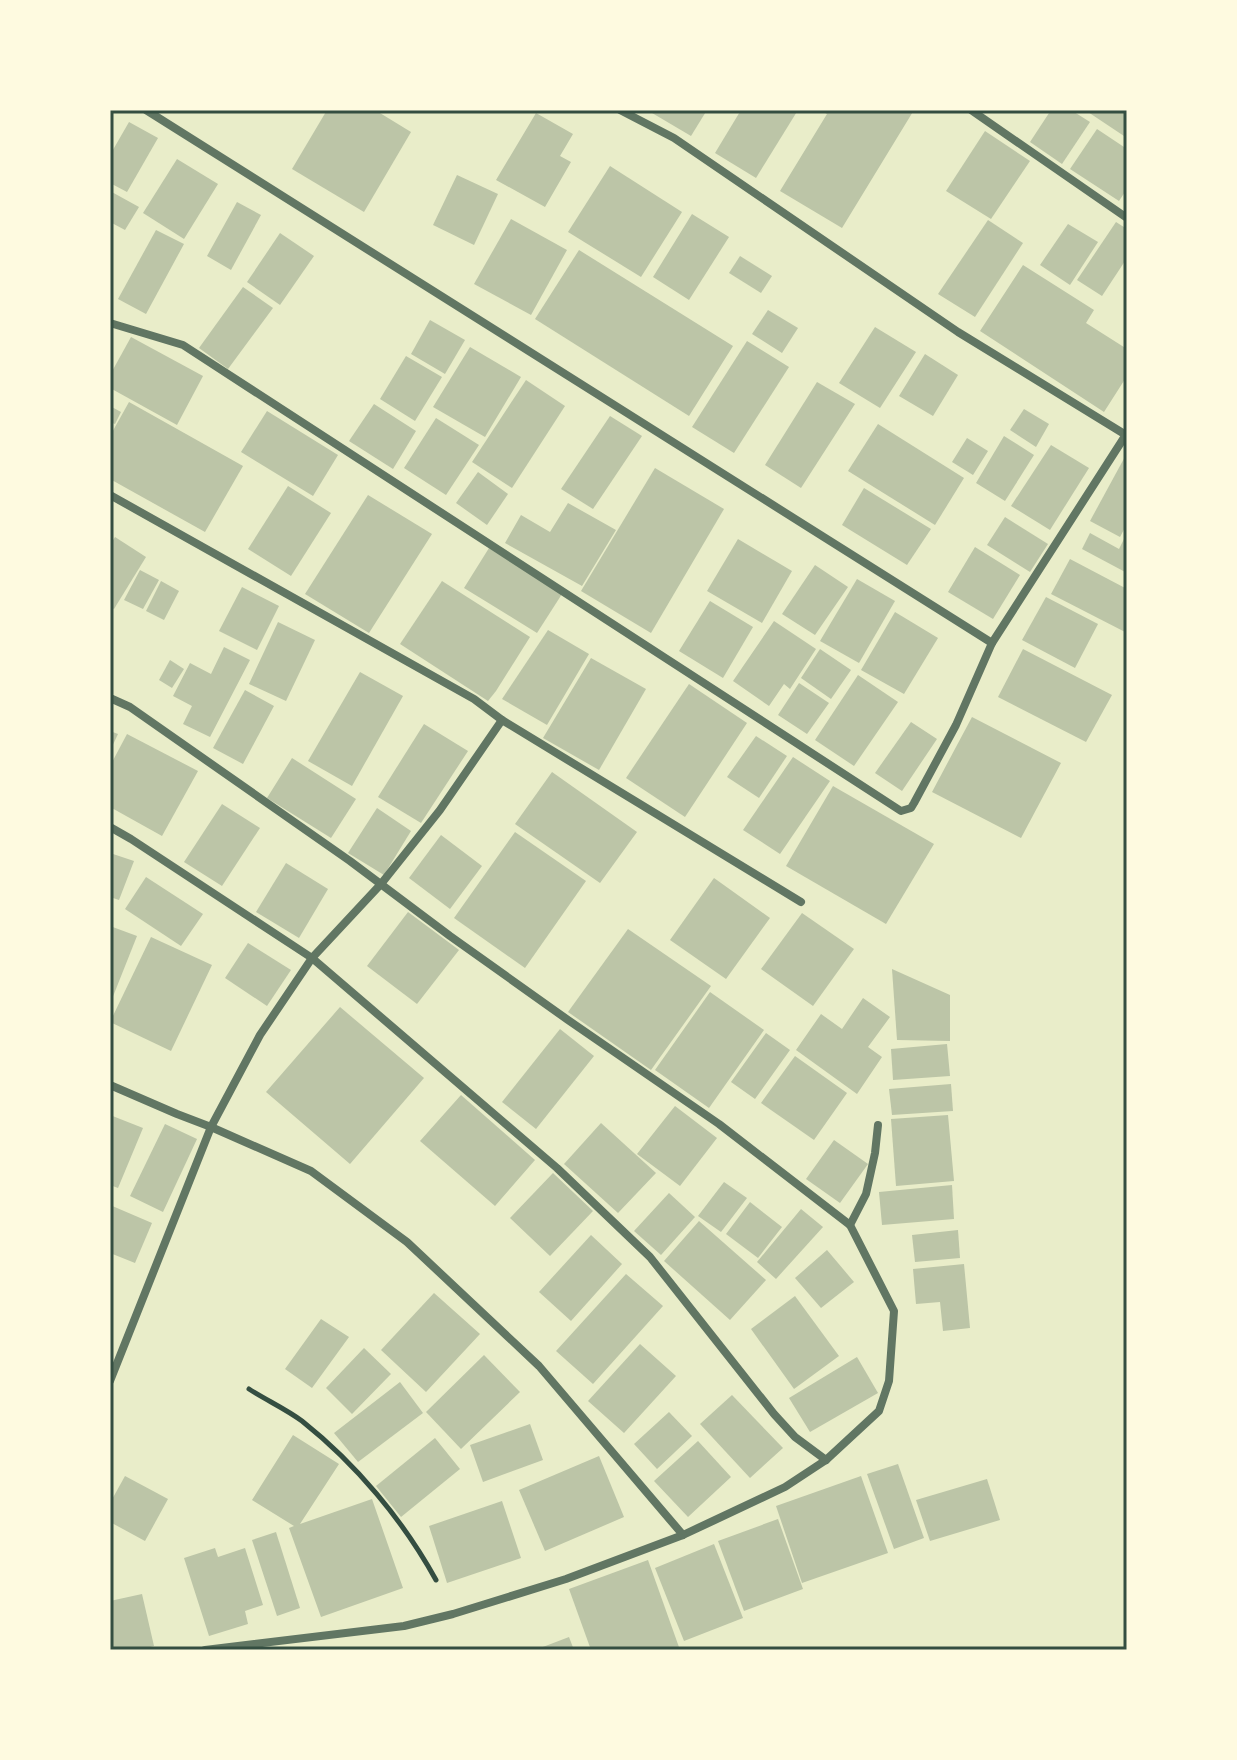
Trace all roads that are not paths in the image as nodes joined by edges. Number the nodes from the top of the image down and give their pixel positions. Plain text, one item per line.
1 (146, 110) edge
2 (620, 110) edge
3 (971, 110) edge
4 (1127, 218) edge
5 (110, 323) edge
6 (1126, 434) edge
7 (110, 495) edge
8 (992, 643) junction
9 (110, 698) edge
10 (502, 720) junction
11 (110, 827) edge
12 (381, 884) junction
13 (801, 902) dead end
14 (312, 958) junction
15 (110, 1085) edge
16 (878, 1125) dead end
17 (211, 1127) junction
18 (850, 1225) junction
19 (110, 1381) edge
20 (826, 1460) junction
21 (683, 1535) junction
22 (205, 1650) edge

1 - 8 street
2 - 6 street
3 - 4 street
5 - 8 street
6 - 8 street
7 - 10 street
9 - 12 street
10 - 12 street
10 - 13 street
11 - 14 street
12 - 14 street
12 - 18 street
14 - 17 street
14 - 20 street
15 - 17 street
16 - 18 street
17 - 19 street
17 - 21 street
18 - 20 street
20 - 21 street
21 - 22 street

